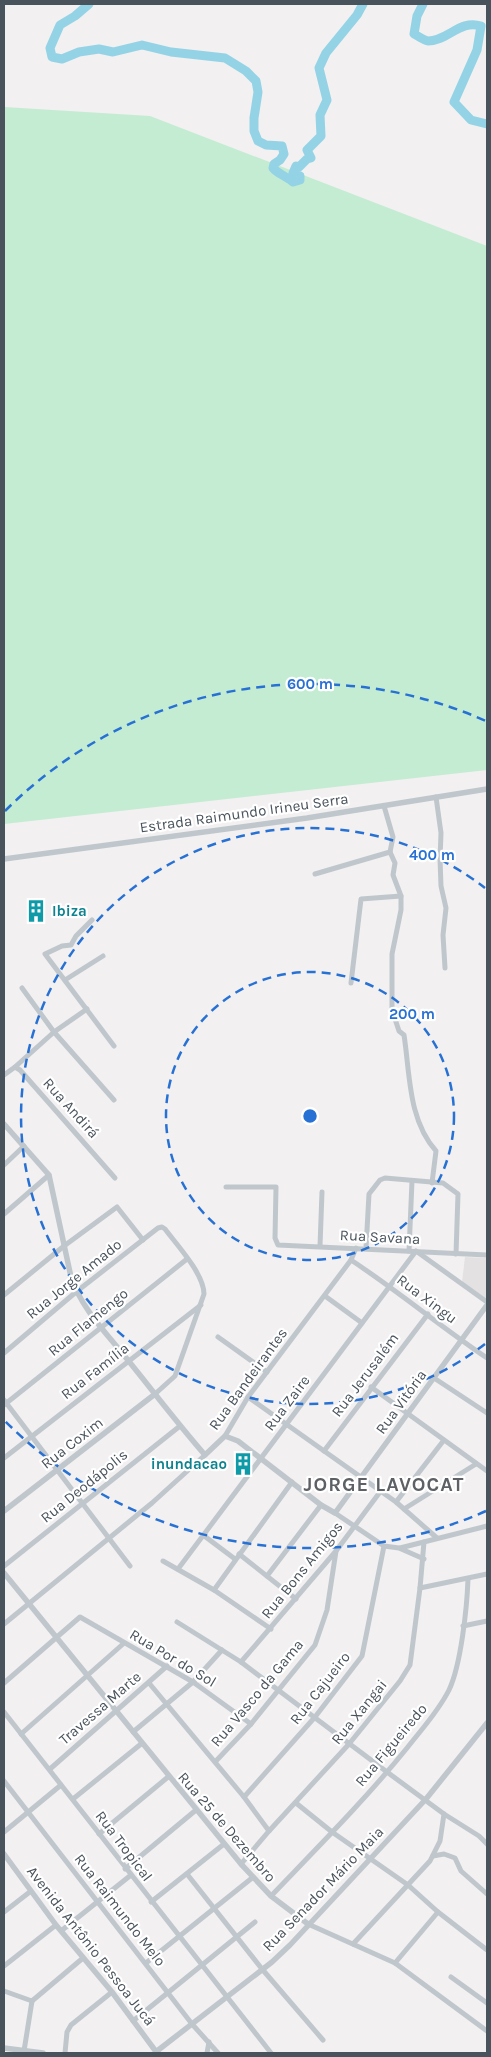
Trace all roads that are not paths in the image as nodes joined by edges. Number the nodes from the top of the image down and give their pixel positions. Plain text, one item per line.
1 (487, 789) edge
2 (436, 797) junction
3 (384, 806) junction
4 (390, 852) junction
5 (4, 858) edge
6 (316, 874) dead end
7 (401, 896) junction
8 (92, 920) dead end
9 (102, 956) dead end
10 (445, 968) dead end
11 (65, 980) junction
12 (351, 983) dead end
13 (22, 988) dead end
14 (86, 1009) junction
15 (54, 1032) junction
16 (114, 1046) dead end
17 (15, 1067) junction
18 (4, 1075) edge
19 (114, 1100) dead end
20 (4, 1124) edge
21 (24, 1146) junction
22 (4, 1165) edge
23 (49, 1175) junction
24 (115, 1178) dead end
25 (412, 1181) junction
26 (432, 1183) junction
27 (226, 1187) dead end
28 (322, 1192) dead end
29 (4, 1214) edge
30 (143, 1240) junction
31 (64, 1246) junction
32 (320, 1246) junction
33 (356, 1248) junction
34 (366, 1248) junction
35 (409, 1251) junction
36 (416, 1251) junction
37 (456, 1254) junction
38 (487, 1255) edge
39 (187, 1259) junction
40 (351, 1260) junction
41 (390, 1286) junction
42 (76, 1292) junction
43 (4, 1295) edge
44 (325, 1296) junction
45 (202, 1304) junction
46 (487, 1304) edge
47 (428, 1314) junction
48 (362, 1323) junction
49 (101, 1328) junction
50 (218, 1337) dead end
51 (461, 1340) junction
52 (4, 1353) edge
53 (487, 1358) edge
54 (128, 1360) junction
55 (267, 1372) junction
56 (434, 1378) junction
57 (371, 1387) junction
58 (155, 1394) junction
59 (248, 1397) junction
60 (5, 1403) edge
61 (407, 1413) junction
62 (487, 1413) edge
63 (286, 1424) junction
64 (180, 1426) junction
65 (31, 1436) junction
66 (225, 1436) junction
67 (444, 1440) junction
68 (324, 1451) junction
69 (205, 1456) junction
70 (4, 1458) edge
71 (261, 1458) junction
72 (476, 1464) junction
73 (56, 1470) junction
74 (487, 1471) edge
75 (361, 1478) junction
76 (292, 1482) junction
77 (380, 1492) junction
78 (396, 1502) junction
79 (82, 1504) junction
80 (321, 1505) junction
81 (404, 1509) junction
82 (4, 1511) edge
83 (335, 1513) junction
84 (354, 1526) junction
85 (487, 1526) edge
86 (203, 1535) junction
87 (108, 1537) junction
88 (437, 1538) junction
89 (424, 1542) junction
90 (384, 1546) junction
91 (399, 1548) junction
92 (336, 1551) junction
93 (239, 1554) junction
94 (235, 1559) junction
95 (424, 1559) junction
96 (163, 1561) dead end
97 (4, 1566) edge
98 (130, 1566) dead end
99 (178, 1569) junction
100 (4, 1574) edge
101 (487, 1574) edge
102 (267, 1576) junction
103 (468, 1579) junction
104 (420, 1588) junction
105 (214, 1590) junction
106 (296, 1599) junction
107 (30, 1604) junction
108 (487, 1621) edge
109 (177, 1622) dead end
110 (4, 1624) edge
111 (463, 1626) junction
112 (271, 1628) junction
113 (57, 1639) junction
114 (124, 1644) junction
115 (222, 1650) junction
116 (241, 1662) junction
117 (167, 1666) junction
118 (87, 1677) junction
119 (193, 1682) junction
120 (4, 1683) edge
121 (149, 1683) junction
122 (279, 1691) junction
123 (167, 1703) junction
124 (4, 1712) edge
125 (116, 1712) junction
126 (315, 1717) junction
127 (487, 1723) edge
128 (251, 1724) junction
129 (132, 1732) junction
130 (21, 1734) junction
131 (141, 1744) junction
132 (349, 1744) junction
133 (215, 1762) junction
134 (50, 1769) junction
135 (387, 1772) junction
136 (168, 1777) junction
137 (4, 1781) edge
138 (61, 1785) junction
139 (244, 1797) junction
140 (73, 1799) junction
141 (426, 1799) junction
142 (296, 1803) junction
143 (196, 1810) junction
144 (28, 1813) junction
145 (444, 1814) junction
146 (269, 1831) junction
147 (4, 1832) edge
148 (332, 1832) junction
149 (99, 1834) junction
150 (440, 1841) junction
151 (224, 1844) junction
152 (487, 1844) edge
153 (444, 1854) junction
154 (433, 1856) junction
155 (5, 1858) edge
156 (369, 1858) junction
157 (241, 1864) junction
158 (125, 1869) junction
159 (187, 1874) junction
160 (130, 1875) junction
161 (252, 1878) junction
162 (408, 1885) junction
163 (31, 1891) junction
164 (487, 1894) edge
165 (271, 1896) junction
166 (97, 1902) junction
167 (151, 1902) junction
168 (215, 1907) junction
169 (4, 1912) edge
170 (438, 1912) junction
171 (255, 1922) dead end
172 (308, 1924) junction
173 (56, 1925) junction
174 (61, 1931) junction
175 (179, 1935) junction
176 (238, 1938) junction
177 (353, 1944) junction
178 (487, 1950) edge
179 (83, 1958) junction
180 (146, 1963) junction
181 (395, 1963) junction
182 (203, 1965) junction
183 (4, 1966) edge
184 (262, 1969) junction
185 (451, 1977) dead end
186 (4, 1991) edge
187 (112, 1992) junction
188 (168, 1992) junction
189 (226, 1996) junction
190 (32, 2001) junction
191 (487, 2003) edge
192 (134, 2021) junction
193 (192, 2024) junction
194 (487, 2031) edge
195 (323, 2040) dead end
196 (209, 2042) junction
197 (4, 2048) edge
198 (24, 2051) junction
199 (157, 2052) edge
200 (271, 2052) edge
201 (43, 2053) edge
202 (65, 2053) edge
203 (207, 2053) edge
204 (218, 2053) edge

1 - 2 street, Estrada Raimundo Irineu Serra
2 - 3 street, Estrada Raimundo Irineu Serra
2 - 10 street
3 - 4 street
3 - 5 street, Estrada Raimundo Irineu Serra
4 - 6 street
4 - 7 street
7 - 12 street
7 - 26 street
8 - 11 street
9 - 11 street
11 - 14 street
13 - 15 street
14 - 15 street
14 - 16 street
15 - 17 street
15 - 19 street
17 - 18 street
17 - 24 street, Rua Andirá
20 - 21 street
21 - 22 street
21 - 23 street
23 - 29 street
23 - 31 street
25 - 26 street
25 - 34 street
25 - 35 street
26 - 37 street
27 - 32 street, Rua Savana
28 - 32 street
30 - 31 street
30 - 39 street, Rua Jorge Amado
30 - 42 street, Rua Jorge Amado
31 - 42 street
31 - 43 street
32 - 33 street, Rua Savana
33 - 34 street, Rua Savana
33 - 40 street, Rua Bandeirantes
34 - 35 street, Rua Savana
35 - 36 street, Rua Savana
36 - 37 street, Rua Savana
36 - 41 street, Rua Zaire
36 - 46 street
37 - 38 street, Rua Savana
39 - 45 street
39 - 49 street, Rua Flamengo
40 - 41 street, Rua Xingu
40 - 44 street, Rua Bandeirantes
41 - 47 street, Rua Xingu
41 - 48 street, Rua Zaire
42 - 49 street
42 - 52 street, Rua Jorge Amado
44 - 48 street
44 - 55 street, Rua Bandeirantes
45 - 54 street, Rua Família
45 - 58 street
46 - 51 street, Rua Vitória
47 - 51 street, Rua Xingu
47 - 57 street, Rua Jerusalém
48 - 63 street, Rua Zaire
49 - 54 street
49 - 60 street, Rua Flamengo
50 - 55 street
51 - 53 street, Rua Xingu
51 - 56 street, Rua Vitória
54 - 58 street
54 - 65 street, Rua Família
55 - 59 street, Rua Bandeirantes
56 - 61 street, Rua Vitória
56 - 62 street
57 - 61 street
57 - 68 street, Rua Jerusalém
58 - 64 street
58 - 73 street, Rua Coxim
59 - 63 street
59 - 66 street, Rua Bandeirantes
60 - 65 street
61 - 67 street
61 - 75 street, Rua Vitória
63 - 68 street
63 - 71 street, Rua Zaire
64 - 69 street
64 - 79 street, Rua Deodápolis
65 - 70 street, Rua Família
65 - 73 street
66 - 69 street, Rua Bandeirantes
66 - 71 street
67 - 72 street
67 - 78 street
68 - 75 street
69 - 87 street, Rua Bandeirantes
71 - 76 street
71 - 86 street, Rua Zaire
72 - 74 street
72 - 81 street
73 - 79 street
73 - 82 street, Rua Coxim
75 - 77 street
75 - 83 street, Rua Vitória
76 - 80 street
76 - 93 street
77 - 78 street
77 - 84 street, Rua Bons Amigos
78 - 81 street
79 - 87 street
79 - 97 street, Rua Deodápolis
80 - 83 street
80 - 102 street
81 - 88 street
83 - 84 street
84 - 90 street
84 - 92 street, Rua Bons Amigos
85 - 88 street
86 - 94 street
86 - 99 street, Rua Zaire
87 - 98 street
87 - 107 street, Rua Bandeirantes
88 - 89 street
89 - 91 street
89 - 95 street, Rua Xangai
90 - 91 street
90 - 126 street, Rua Cajueiro
91 - 95 street
92 - 106 street, Rua Bons Amigos
92 - 122 street, Rua Vasco da Gama
93 - 94 street
93 - 102 street
94 - 105 street
95 - 104 street, Rua Xangai
96 - 99 street
99 - 105 street
100 - 107 street, Rua 25 de Dezembro
101 - 103 street
102 - 106 street
103 - 104 street
103 - 111 street, Rua Figueiredo
104 - 132 street, Rua Xangai
105 - 112 street
106 - 112 street, Rua Bons Amigos
107 - 110 street, Rua Bandeirantes
107 - 113 street, Rua 25 de Dezembro
108 - 111 street
109 - 115 street
111 - 135 street, Rua Figueiredo
112 - 116 street, Rua Bons Amigos
113 - 114 street, Rua Por do Sol
113 - 118 street, Rua 25 de Dezembro
113 - 120 street
114 - 117 street, Rua Por do Sol
114 - 118 street
115 - 116 street
115 - 119 street
116 - 122 street
117 - 119 street, Rua Por do Sol
117 - 121 street, Travessa Marte
118 - 125 street, Rua 25 de Dezembro
118 - 130 street
119 - 123 street
119 - 128 street, Rua Por do Sol
121 - 123 street
121 - 125 street, Travessa Marte
122 - 126 street
122 - 128 street, Rua Vasco da Gama
123 - 129 street
123 - 133 street
124 - 130 street, Rua Tropical
125 - 129 street, Rua 25 de Dezembro
125 - 134 street, Travessa Marte
126 - 132 street
126 - 139 street, Rua Cajueiro
127 - 141 street, Rua Senador Mário Maia
128 - 133 street, Rua Vasco da Gama
129 - 131 street, Rua 25 de Dezembro
130 - 134 street, Rua Tropical
131 - 136 street, Rua 25 de Dezembro
131 - 140 street
132 - 135 street
132 - 142 street, Rua Xangai
133 - 139 street
134 - 138 street, Rua Tropical
135 - 141 street
135 - 148 street, Rua Figueiredo
136 - 143 street, Rua 25 de Dezembro
136 - 149 street
137 - 144 street, Rua Raimundo Melo
138 - 140 street, Rua Tropical
138 - 144 street
139 - 146 street
140 - 149 street, Rua Tropical
141 - 145 street
141 - 156 street, Rua Senador Mário Maia
142 - 146 street, Rua Xangai
142 - 148 street
143 - 151 street, Rua 25 de Dezembro
143 - 158 street
144 - 147 street
144 - 166 street, Rua Raimundo Melo
145 - 150 street
145 - 152 street
146 - 157 street, Rua Xangai
148 - 156 street
148 - 165 street, Rua Figueiredo
149 - 158 street, Rua Tropical
150 - 153 street
150 - 154 street
151 - 157 street, Rua 25 de Dezembro
151 - 159 street
153 - 154 street
153 - 164 street
154 - 162 street
155 - 163 street, Avenida Antônio Pessoa Jucá
156 - 162 street
156 - 172 street, Rua Senador Mário Maia
157 - 161 street, Rua 25 de Dezembro
158 - 160 street, Rua Tropical
159 - 167 street
159 - 168 street
160 - 166 street
160 - 167 street, Rua Tropical
161 - 165 street, Rua 25 de Dezembro
161 - 168 street
162 - 170 street
162 - 177 street
163 - 169 street
163 - 173 street, Avenida Antônio Pessoa Jucá
165 - 172 street, Rua 25 de Dezembro
166 - 174 street
166 - 180 street, Rua Raimundo Melo
167 - 175 street, Rua Tropical
168 - 175 street
168 - 176 street
170 - 178 street
170 - 181 street
171 - 176 street
172 - 177 street, Rua 25 de Dezembro
172 - 184 street, Rua Senador Mário Maia
173 - 174 street, Avenida Antônio Pessoa Jucá
173 - 183 street
174 - 179 street, Avenida Antônio Pessoa Jucá
175 - 180 street
175 - 182 street, Rua Tropical
176 - 182 street
176 - 184 street
177 - 181 street, Rua 25 de Dezembro
179 - 187 street, Avenida Antônio Pessoa Jucá
179 - 190 street
180 - 188 street, Rua Raimundo Melo
181 - 194 street, Rua 25 de Dezembro
182 - 188 street
182 - 189 street, Rua Tropical
184 - 189 street, Rua Senador Mário Maia
184 - 195 street
185 - 191 street
186 - 190 street
187 - 192 street, Avenida Antônio Pessoa Jucá
187 - 202 street
188 - 192 street
188 - 193 street, Rua Raimundo Melo
189 - 193 street, Rua Senador Mário Maia
189 - 200 street, Rua Tropical
190 - 198 street
192 - 199 street, Avenida Antônio Pessoa Jucá
193 - 196 street, Rua Raimundo Melo
193 - 199 street, Rua Senador Mário Maia
196 - 203 street
196 - 204 street, Rua Raimundo Melo
197 - 198 street
198 - 201 street

